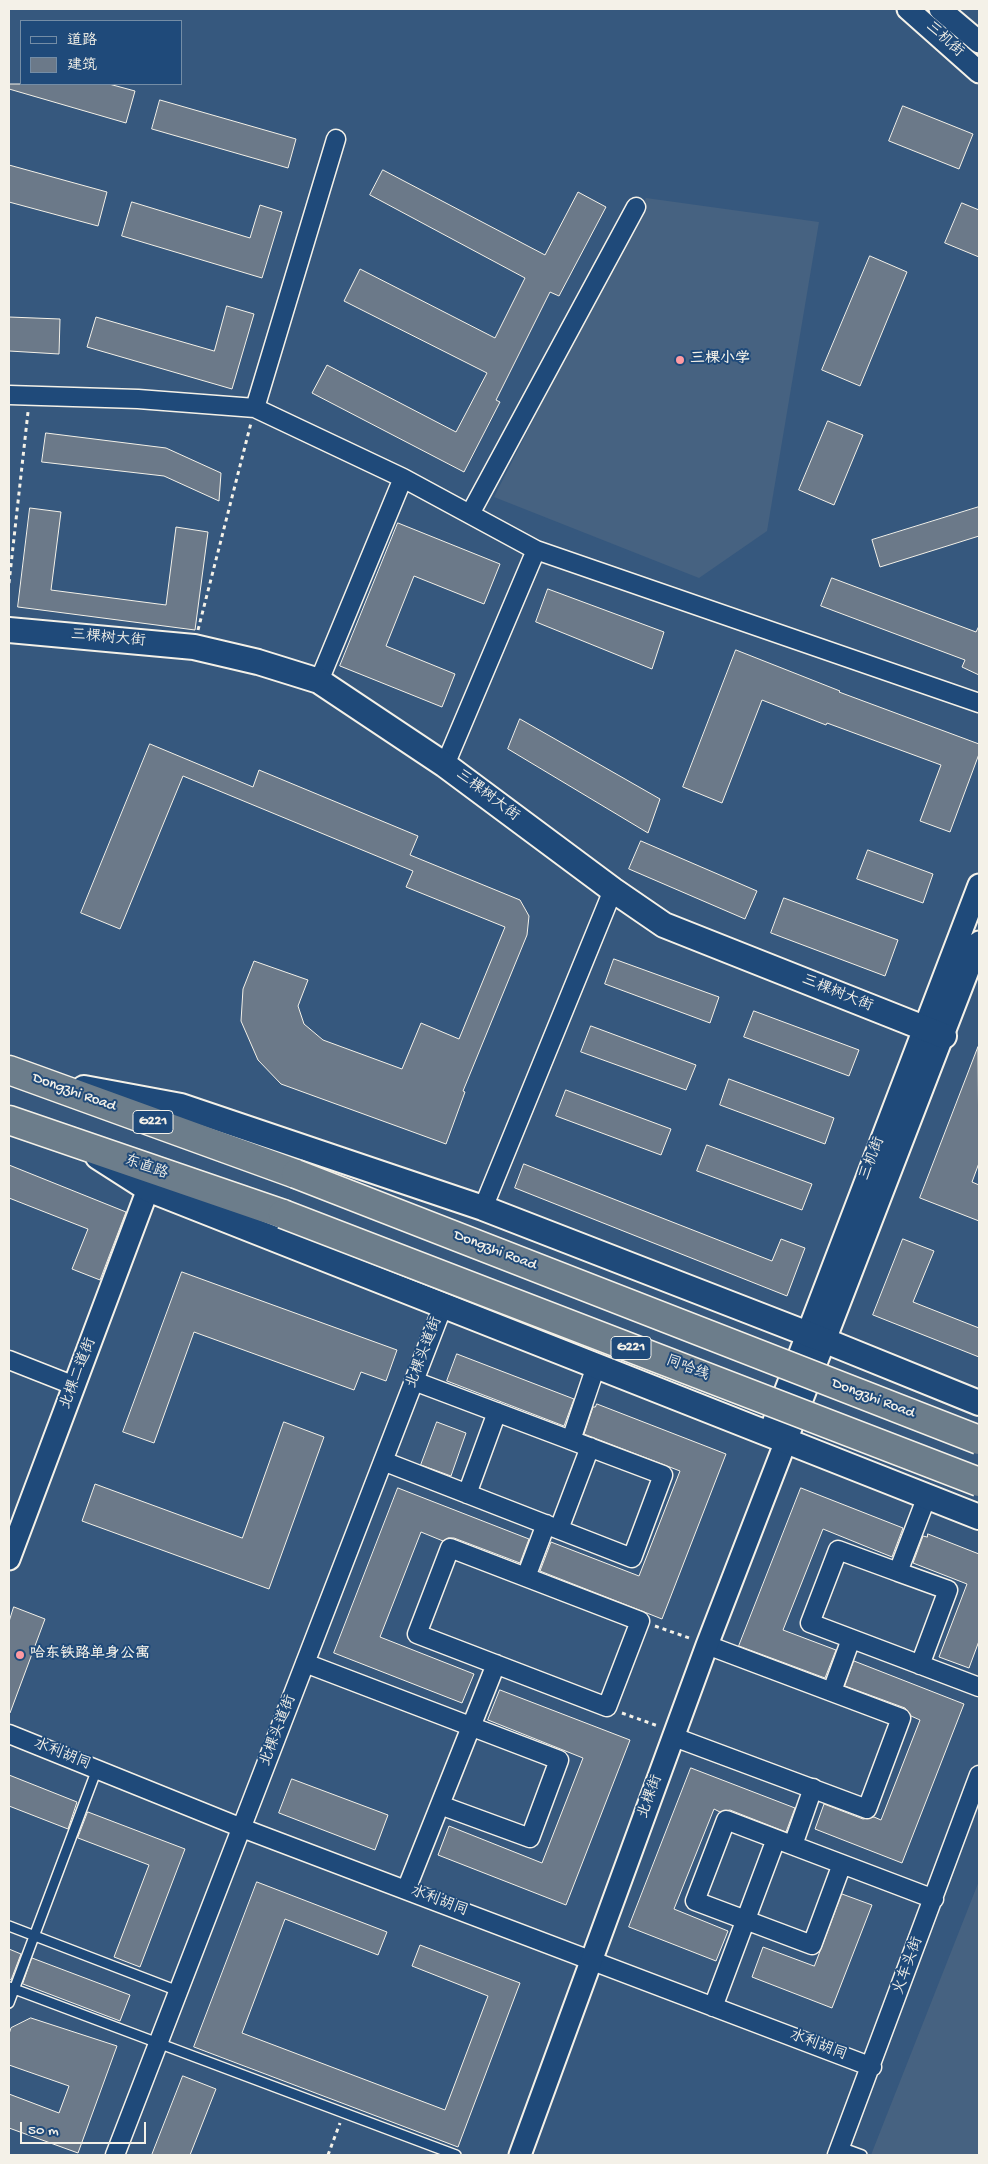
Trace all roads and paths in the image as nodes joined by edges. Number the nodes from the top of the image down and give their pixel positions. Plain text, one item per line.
1 (908, 9) edge
2 (940, 9) edge
3 (979, 42) edge
4 (979, 72) edge
5 (336, 139) dead end
6 (636, 207) dead end
7 (9, 394) edge
8 (30, 394) junction
9 (255, 408) junction
10 (402, 478) junction
11 (470, 514) junction
12 (536, 550) junction
13 (9, 583) edge
14 (9, 630) edge
15 (194, 647) junction
16 (319, 681) junction
17 (979, 703) edge
18 (445, 765) junction
19 (979, 885) edge
20 (613, 890) junction
21 (979, 942) edge
22 (934, 1032) junction
23 (20, 1074) edge
24 (9, 1120) edge
25 (80, 1146) junction
26 (148, 1189) junction
27 (483, 1208) junction
28 (283, 1214) joint
29 (443, 1306) junction
30 (816, 1337) junction
31 (9, 1360) edge
32 (596, 1366) junction
33 (414, 1381) junction
34 (75, 1386) junction
35 (979, 1403) edge
36 (498, 1412) junction
37 (777, 1437) junction
38 (571, 1440) junction
39 (979, 1440) edge
40 (590, 1448) junction
41 (383, 1462) junction
42 (979, 1482) edge
43 (467, 1494) junction
44 (927, 1496) junction
45 (979, 1518) edge
46 (552, 1527) junction
47 (9, 1559) edge
48 (898, 1572) junction
49 (526, 1577) junction
50 (640, 1621) junction
51 (852, 1639) junction
52 (708, 1645) junction
53 (305, 1663) junction
54 (496, 1664) junction
55 (920, 1665) junction
56 (979, 1687) edge
57 (832, 1692) junction
58 (607, 1707) junction
59 (471, 1726) junction
60 (9, 1734) edge
61 (674, 1735) junction
62 (98, 1769) junction
63 (979, 1776) edge
64 (813, 1788) junction
65 (440, 1804) junction
66 (242, 1828) junction
67 (776, 1839) junction
68 (793, 1845) junction
69 (842, 1864) junction
70 (406, 1890) junction
71 (934, 1899) junction
72 (745, 1920) junction
73 (9, 1926) edge
74 (34, 1936) junction
75 (592, 1961) junction
76 (11, 1988) edge
77 (178, 1991) junction
78 (9, 2003) edge
79 (713, 2007) junction
80 (158, 2043) junction
81 (872, 2067) junction
82 (343, 2113) junction
83 (838, 2151) edge
84 (115, 2155) edge
85 (328, 2155) edge
86 (456, 2155) edge
87 (520, 2155) edge
88 (862, 2155) edge

1 - 4 street, 三机街
2 - 3 street, 三机街
5 - 9 street
6 - 11 street
7 - 8 street
8 - 9 street
8 - 13 path
9 - 10 street
9 - 15 path
10 - 11 street
10 - 16 street
11 - 12 street
12 - 17 street
12 - 18 street
14 - 15 main road, 三棵树大街
15 - 16 main road, 三棵树大街
16 - 18 main road, 三棵树大街
18 - 20 main road, 三棵树大街
19 - 22 street, 三机街
20 - 22 main road, 三棵树大街
20 - 27 street
21 - 22 street, 三机街
22 - 30 street, 三机街
23 - 27 main road
23 - 39 highway, Dongzhi Road / G221, bridge
24 - 25 highway, 东直路 / G221
25 - 26 main road
25 - 28 highway, 东直路 / G221
26 - 29 main road
26 - 34 street, 北棵二道街
27 - 30 main road
28 - 42 highway, 同哈线 / G221, bridge
29 - 32 main road
29 - 33 street, 北棵头道街
30 - 35 main road
30 - 37 street, 三机街
31 - 34 street
32 - 37 main road
32 - 38 street
33 - 36 street
33 - 41 street, 北棵头道街
34 - 47 street, 北棵二道街
36 - 38 street
36 - 43 street
37 - 44 main road
37 - 52 street, 北棵街
38 - 40 street
40 - 46 street
40 - 46 street
41 - 43 street
41 - 53 street, 北棵头道街
43 - 46 street
44 - 45 main road
44 - 48 street
46 - 49 street
48 - 51 street
48 - 55 street
49 - 50 street
49 - 54 street
50 - 52 path
50 - 58 street
51 - 55 street
51 - 57 street
52 - 57 street
52 - 61 street, 北棵街
53 - 59 street
53 - 66 street, 北棵头道街
54 - 58 street
54 - 59 street
55 - 56 street
57 - 64 street
58 - 61 path
59 - 65 street
59 - 65 street
60 - 62 street, 水利胡同
61 - 64 street
61 - 75 street, 北棵街
62 - 66 street, 水利胡同
62 - 74 lane
63 - 71 street, 火车头街
64 - 68 street
65 - 70 street
66 - 70 street, 水利胡同
66 - 77 street, 北棵头道街
67 - 68 street
67 - 72 street
67 - 72 street
68 - 69 street
69 - 71 street
69 - 72 street
70 - 75 street, 水利胡同
71 - 81 street, 火车头街
72 - 79 street
73 - 74 lane
74 - 76 lane
74 - 77 lane
75 - 79 street, 水利胡同
75 - 87 street, 北棵街
76 - 78 lane
76 - 80 lane
77 - 80 street, 北棵头道街
79 - 81 street, 水利胡同
80 - 82 lane
80 - 84 street, 北棵头道街
81 - 83 street, 火车头街
82 - 85 path
82 - 86 lane
83 - 88 lane

